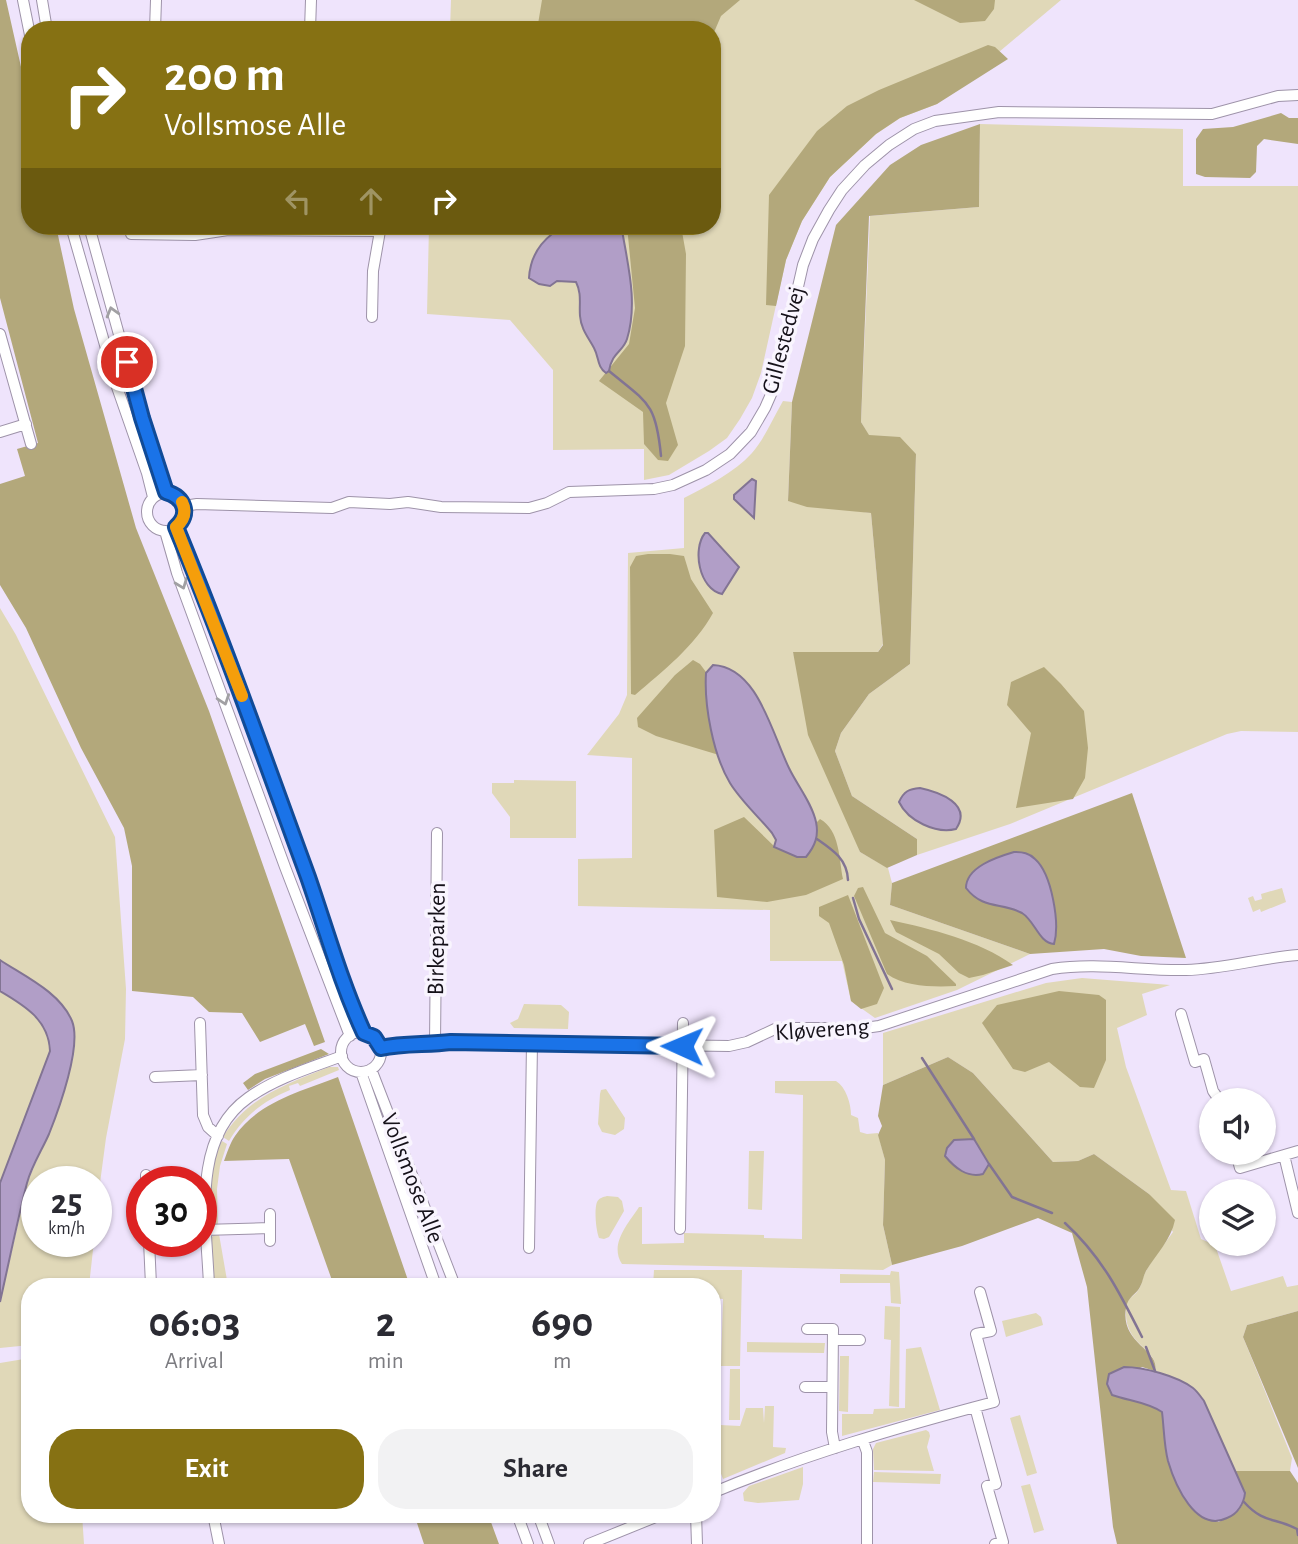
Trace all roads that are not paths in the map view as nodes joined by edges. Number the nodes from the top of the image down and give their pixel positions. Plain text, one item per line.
1 (23, 0) edge
2 (42, 0) edge
3 (156, 0) edge
4 (311, 0) edge
5 (27, 21) edge
6 (46, 21) edge
7 (155, 21) edge
8 (310, 21) edge
9 (1298, 95) edge
10 (74, 235) edge
11 (91, 235) edge
12 (380, 235) edge
13 (372, 317) dead end
14 (0, 334) edge
15 (26, 424) junction
16 (0, 432) edge
17 (32, 444) dead end
18 (166, 492) junction
19 (153, 497) junction
20 (184, 506) junction
21 (171, 529) junction
22 (437, 834) dead end
23 (1298, 955) edge
24 (1181, 1014) dead end
25 (200, 1023) dead end
26 (683, 1023) dead end
27 (364, 1033) junction
28 (350, 1036) junction
29 (532, 1043) junction
30 (435, 1044) junction
31 (682, 1046) junction
32 (381, 1048) junction
33 (342, 1056) junction
34 (366, 1071) junction
35 (202, 1075) junction
36 (155, 1077) dead end
37 (1212, 1088) edge
38 (218, 1136) junction
39 (1298, 1151) edge
40 (1284, 1155) junction
41 (1276, 1157) edge
42 (209, 1166) edge
43 (1298, 1213) edge
44 (270, 1214) dead end
45 (270, 1228) junction
46 (680, 1229) dead end
47 (217, 1230) edge
48 (270, 1241) dead end
49 (529, 1248) dead end
50 (149, 1257) edge
51 (206, 1257) edge
52 (150, 1278) edge
53 (208, 1278) edge
54 (433, 1278) edge
55 (452, 1278) edge
56 (980, 1292) dead end
57 (807, 1329) dead end
58 (833, 1339) junction
59 (860, 1340) dead end
60 (805, 1387) dead end
61 (832, 1387) junction
62 (975, 1407) junction
63 (863, 1441) junction
64 (835, 1448) junction
65 (721, 1489) edge
66 (215, 1523) edge
67 (520, 1523) edge
68 (541, 1523) edge
69 (638, 1523) edge
70 (696, 1523) edge
71 (219, 1544) edge
72 (528, 1544) edge
73 (549, 1544) edge
74 (589, 1544) edge
75 (697, 1544) edge
76 (867, 1544) edge
77 (995, 1544) edge

1 - 5 street
2 - 6 street
3 - 7 street
4 - 8 street
9 - 20 street, Gillestedvej
10 - 19 street
18 -> 11 street
12 - 13 street
14 - 15 street
15 - 16 street
15 - 17 street
18 - 19 street
18 - 20 street
19 - 21 street
20 - 21 street
21 - 27 street
21 -> 28 street
22 - 30 street, Birkeparken
23 - 31 street, Kløvereng
24 - 37 street
25 - 35 street
26 - 31 street
27 - 28 street
27 - 32 street
28 - 33 street
29 - 30 street, Kløvereng
29 - 31 street, Kløvereng
29 - 49 street
30 - 32 street, Kløvereng
31 - 46 street
32 - 34 street
33 - 34 street
33 - 38 street
34 - 54 street, Vollsmose Alle
34 - 55 street, Vollsmose Alle
35 - 36 street
35 - 38 street
38 - 42 street
39 - 40 street
40 - 41 street
40 - 43 street
44 - 45 street
45 - 47 street
45 - 48 street
50 - 52 street
51 - 53 street
56 - 62 street
57 - 58 street
58 - 59 street
58 - 61 street
60 - 61 street
61 - 64 street
62 - 63 street
62 - 77 street
63 - 64 street
63 - 76 street
64 - 65 street
66 - 71 street
67 - 72 street
68 - 73 street
69 - 74 street
70 - 75 street

